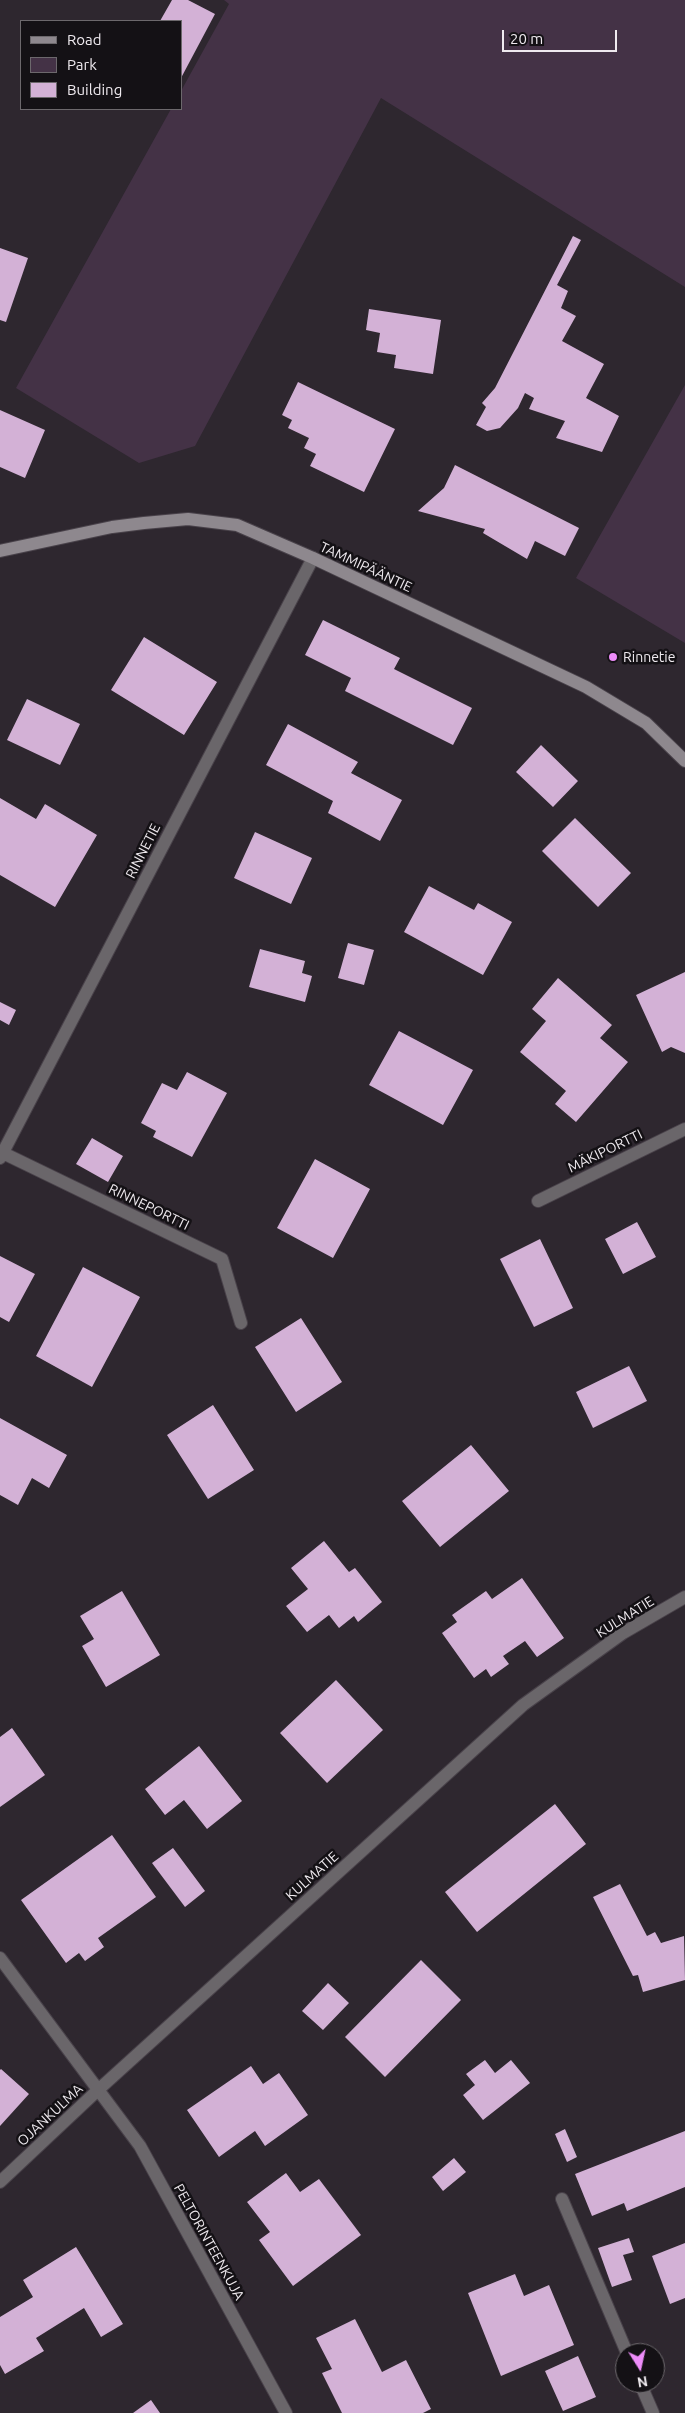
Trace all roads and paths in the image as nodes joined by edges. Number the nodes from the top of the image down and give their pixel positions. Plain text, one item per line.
1 (0, 551) edge
2 (313, 558) junction
3 (685, 760) edge
4 (685, 1129) edge
5 (1, 1156) edge
6 (538, 1201) dead end
7 (241, 1323) dead end
8 (685, 1598) edge
9 (0, 1958) edge
10 (98, 2090) junction
11 (0, 2182) edge
12 (562, 2199) dead end
13 (623, 2343) edge
14 (644, 2393) edge
15 (286, 2413) edge
16 (653, 2413) edge

1 - 2 street, TAMMIPÄÄNTIE
2 - 3 street, TAMMIPÄÄNTIE
2 - 5 street, RINNETIE
4 - 6 street, MÄKIPORTTI
5 - 7 street, RINNEPORTTI
8 - 10 street, KULMATIE
9 - 10 street
10 - 11 street, OJANKULMA
10 - 15 street, PELTORINTEENKUJA
12 - 13 street
14 - 16 street

